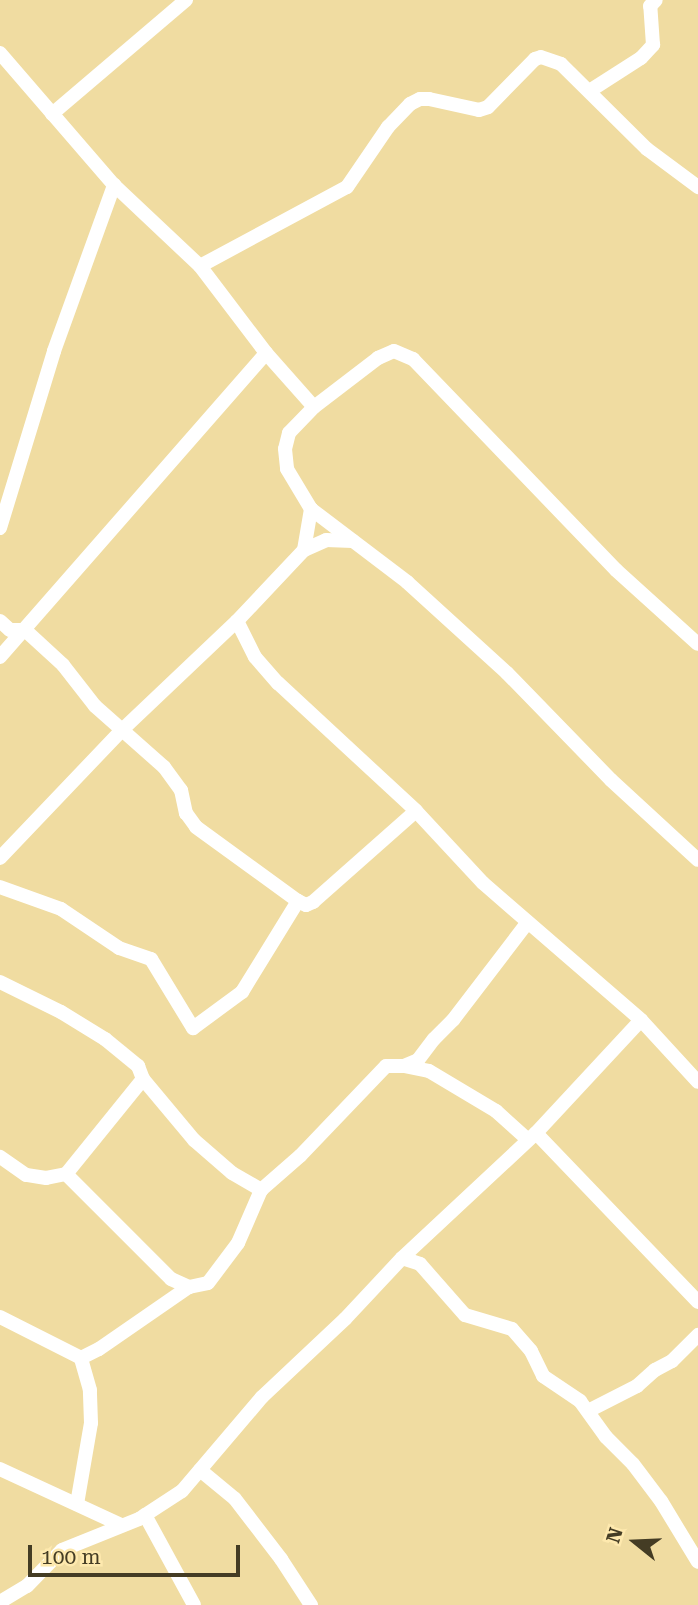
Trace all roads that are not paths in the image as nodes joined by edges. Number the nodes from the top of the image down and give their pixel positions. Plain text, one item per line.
1 (186, 0) edge
2 (656, 0) edge
3 (0, 53) edge
4 (591, 90) junction
5 (52, 114) junction
6 (114, 185) junction
7 (698, 187) edge
8 (200, 266) junction
9 (266, 353) junction
10 (314, 407) junction
11 (311, 509) junction
12 (0, 528) edge
13 (352, 541) junction
14 (304, 550) junction
15 (0, 621) edge
16 (237, 621) junction
17 (25, 630) junction
18 (698, 644) edge
19 (0, 657) edge
20 (122, 730) junction
21 (416, 811) junction
22 (0, 858) edge
23 (698, 860) edge
24 (0, 887) edge
25 (298, 901) junction
26 (528, 922) junction
27 (0, 982) edge
28 (641, 1020) junction
29 (404, 1066) junction
30 (143, 1079) junction
31 (698, 1082) edge
32 (531, 1136) junction
33 (0, 1157) edge
34 (66, 1174) junction
35 (261, 1190) junction
36 (402, 1258) junction
37 (189, 1287) junction
38 (698, 1302) edge
39 (0, 1317) edge
40 (698, 1335) edge
41 (81, 1358) junction
42 (588, 1412) junction
43 (0, 1469) edge
44 (200, 1470) junction
45 (77, 1503) junction
46 (145, 1515) junction
47 (121, 1525) junction
48 (698, 1562) edge
49 (0, 1602) edge
50 (194, 1605) edge
51 (311, 1605) edge

1 - 5 street
2 - 4 street
3 - 5 street
4 - 7 street
4 - 8 street
5 - 6 street
6 - 8 street
6 - 12 street
8 - 9 street
9 - 10 street
9 - 17 street
10 - 11 street
10 - 18 street
11 - 13 street
11 - 14 street
13 - 14 street
13 - 23 street
14 - 16 street
15 - 17 street
16 - 20 street
16 - 21 street
17 - 19 street
17 - 20 street
20 - 22 street
20 - 25 street
21 - 25 street
21 - 26 street
24 - 25 street
26 - 28 street
26 - 29 street
27 - 30 street
28 - 31 street
28 - 32 street
29 - 32 street
29 - 35 street
30 - 34 street
30 - 35 street
32 - 36 street
32 - 38 street
33 - 34 street
34 - 37 street
35 - 37 street
36 - 42 street
36 - 44 street
37 - 41 street
39 - 41 street
40 - 42 street
41 - 45 street
42 - 48 street
43 - 45 street
44 - 46 street
44 - 51 street
45 - 47 street
46 - 47 street
46 - 50 street
47 - 49 street

